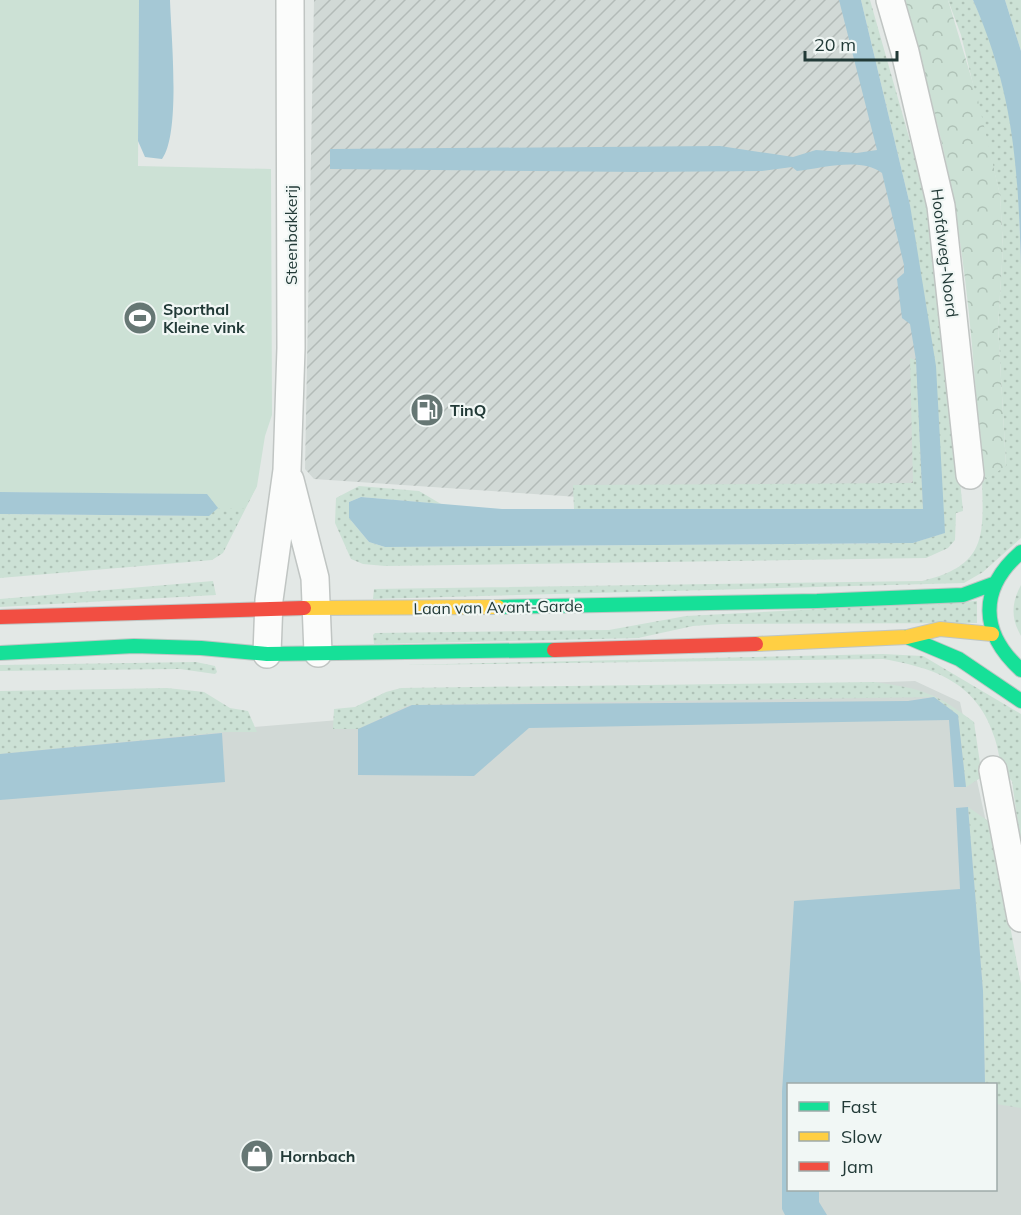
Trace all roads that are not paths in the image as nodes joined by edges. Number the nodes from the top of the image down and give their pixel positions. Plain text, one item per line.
1 (290, 0) edge
2 (890, 0) edge
3 (287, 470) junction
4 (970, 475) dead end
5 (1021, 552) edge
6 (993, 584) junction
7 (269, 608) junction
8 (315, 608) junction
9 (0, 617) edge
10 (992, 634) junction
11 (907, 636) junction
12 (0, 652) edge
13 (318, 653) junction
14 (267, 654) junction
15 (1021, 670) edge
16 (1021, 701) edge
17 (993, 770) dead end
18 (1021, 918) edge

1 - 3 street, Steenbakkerij
2 - 4 street, Hoofdweg-Noord
3 - 7 street, Steenbakkerij
3 - 8 street, Steenbakkerij
5 - 6 main road
6 - 8 main road, Laan van Avant-Garde
6 - 10 main road
7 - 8 main road, Laan van Avant-Garde
7 - 9 main road, Laan van Avant-Garde
7 - 14 street, Steenbakkerij
8 - 13 street, Steenbakkerij
10 - 11 main road
10 - 15 main road
11 - 13 main road
11 - 16 main road
12 - 14 main road
13 - 14 main road
17 - 18 street

